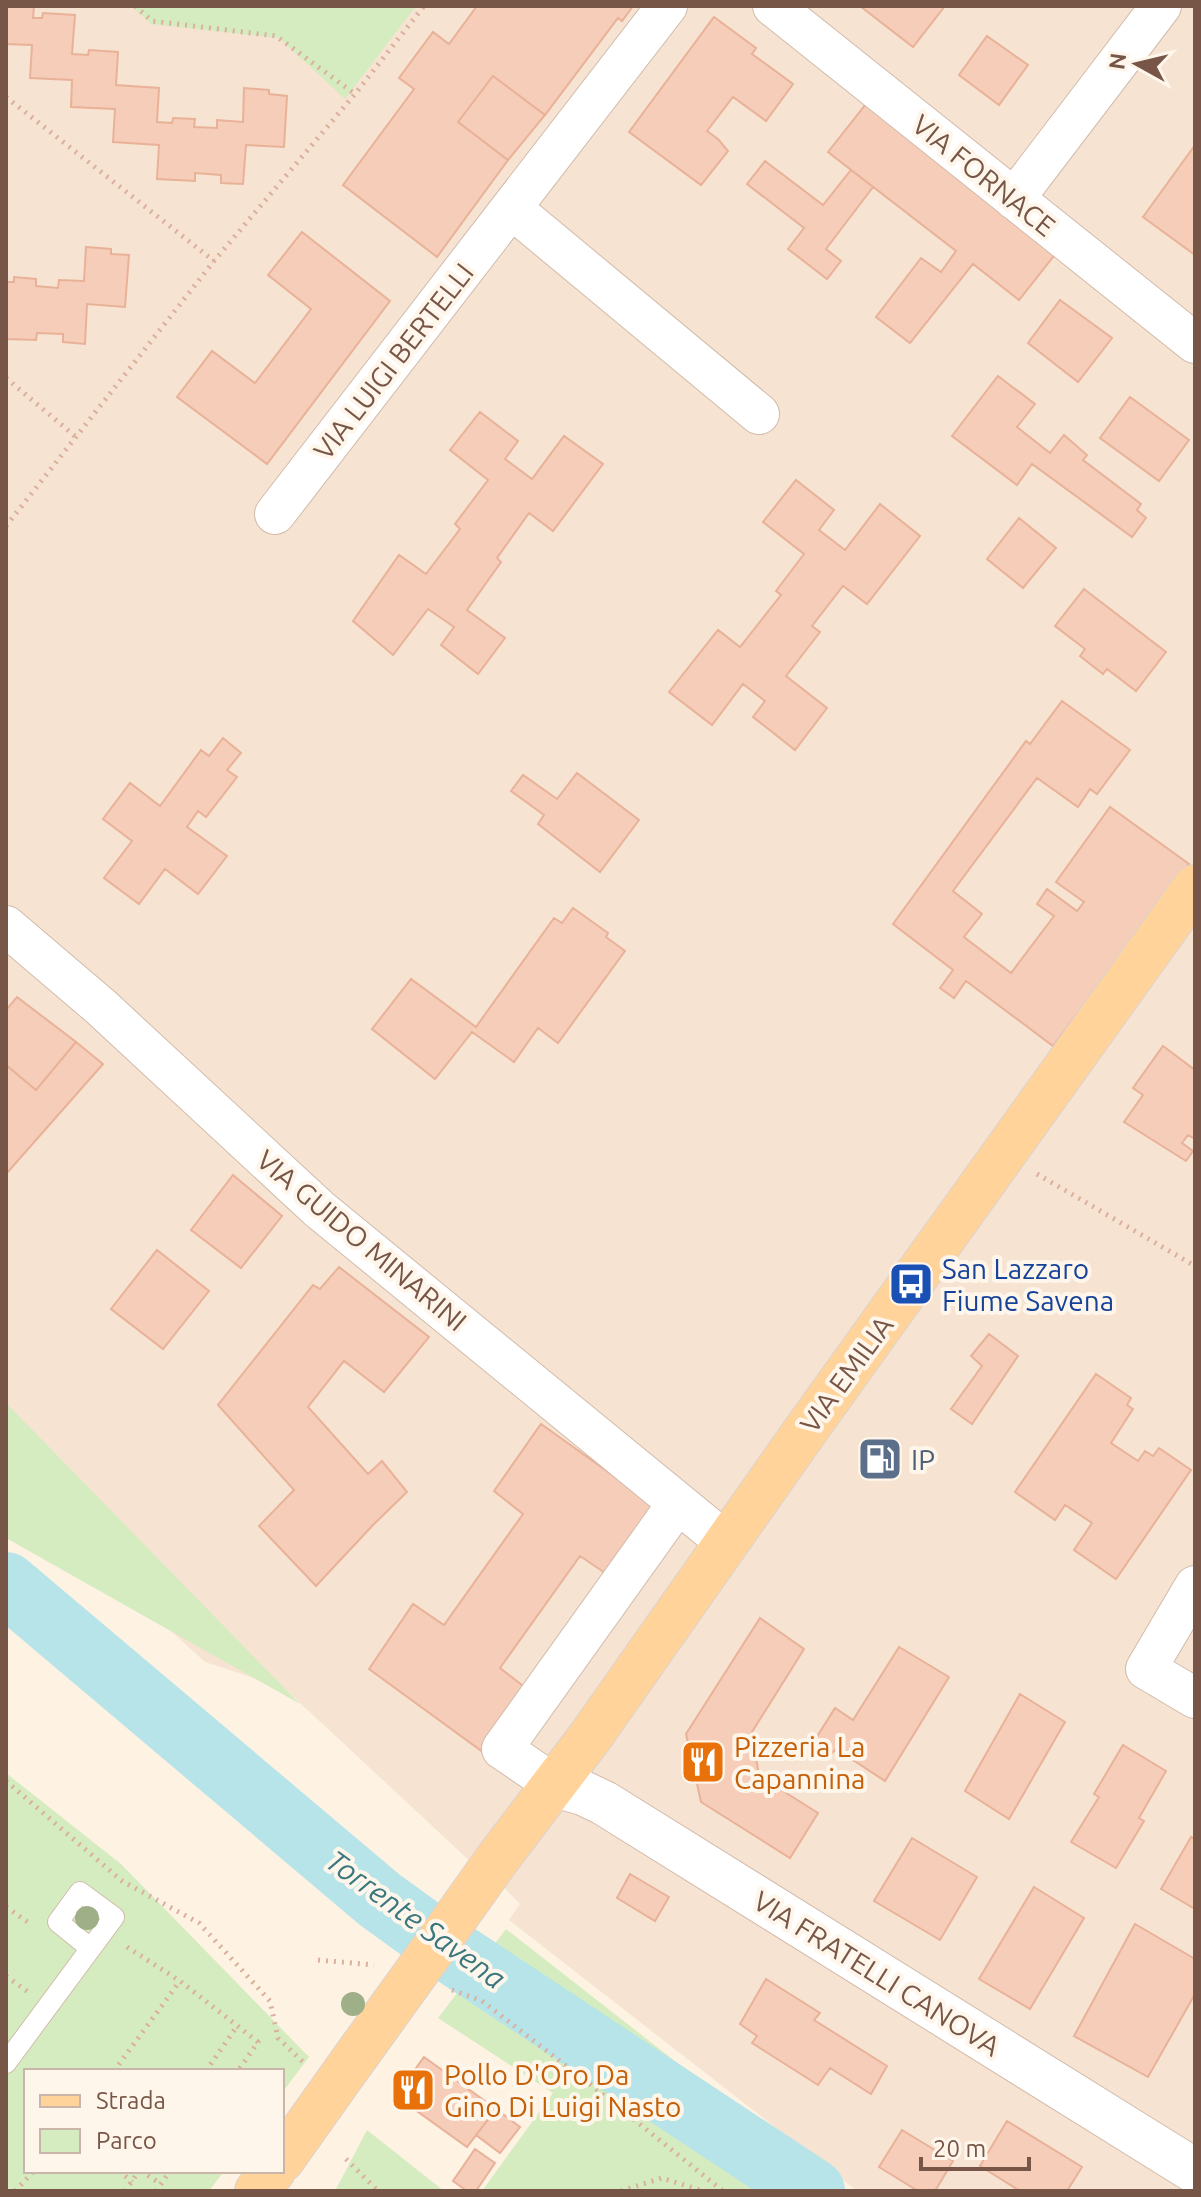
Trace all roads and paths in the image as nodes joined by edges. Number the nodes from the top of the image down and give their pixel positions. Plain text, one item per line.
1 (135, 6) edge
2 (424, 6) edge
3 (667, 6) edge
4 (773, 6) edge
5 (1161, 6) edge
6 (355, 94) junction
7 (6, 97) edge
8 (1014, 199) junction
9 (511, 208) junction
10 (214, 261) junction
11 (1195, 343) edge
12 (6, 378) edge
13 (759, 414) dead end
14 (76, 437) junction
15 (275, 514) dead end
16 (6, 526) edge
17 (1195, 887) edge
18 (6, 926) edge
19 (1003, 1154) junction
20 (1195, 1266) edge
21 (678, 1503) junction
22 (727, 1543) junction
23 (1195, 1586) edge
24 (1195, 1698) edge
25 (6, 1781) edge
26 (555, 1785) junction
27 (119, 1941) dead end
28 (90, 1948) dead end
29 (318, 1960) dead end
30 (384, 1966) dead end
31 (180, 1981) junction
32 (449, 1989) dead end
33 (237, 2026) junction
34 (6, 2063) edge
35 (115, 2069) edge
36 (207, 2069) edge
37 (239, 2069) edge
38 (341, 2077) junction
39 (284, 2158) edge
40 (346, 2159) dead end
41 (1195, 2171) edge
42 (32, 2173) edge
43 (121, 2173) edge
44 (139, 2173) edge
45 (143, 2173) edge
46 (169, 2173) edge
47 (272, 2173) edge
48 (132, 2182) junction
49 (161, 2184) junction
50 (15, 2191) edge
51 (125, 2191) edge
52 (156, 2191) edge
53 (257, 2191) edge
54 (378, 2191) edge
55 (621, 2191) edge
56 (703, 2191) edge
57 (723, 2191) edge

1 - 6 path
2 - 6 path
3 - 9 street, VIA LUIGI BERTELLI
4 - 8 street, VIA FORNACE
5 - 8 street
6 - 10 path
7 - 10 path
8 - 11 street, VIA FORNACE
9 - 13 street
9 - 15 street, VIA LUIGI BERTELLI
10 - 14 path
12 - 14 path
14 - 16 path
17 - 19 main road, VIA EMILIA
18 - 21 street, VIA GUIDO MINARINI
19 - 20 path
19 - 22 main road, VIA EMILIA
21 - 22 street, VIA GUIDO MINARINI
21 - 26 street
22 - 26 main road, VIA EMILIA
23 - 24 street
25 - 38 path
26 - 38 main road, VIA EMILIA, bridge
26 - 41 street, VIA FRATELLI CANOVA
27 - 31 path
28 - 34 lane
29 - 30 path
31 - 33 path
31 - 35 path
32 - 57 path
33 - 36 path
33 - 37 path
38 - 39 main road, VIA EMILIA
40 - 54 path
42 - 50 path
43 - 48 path
44 - 48 path
45 - 49 path
46 - 49 path
47 - 53 main road
48 - 51 path
49 - 52 path
55 - 56 path

